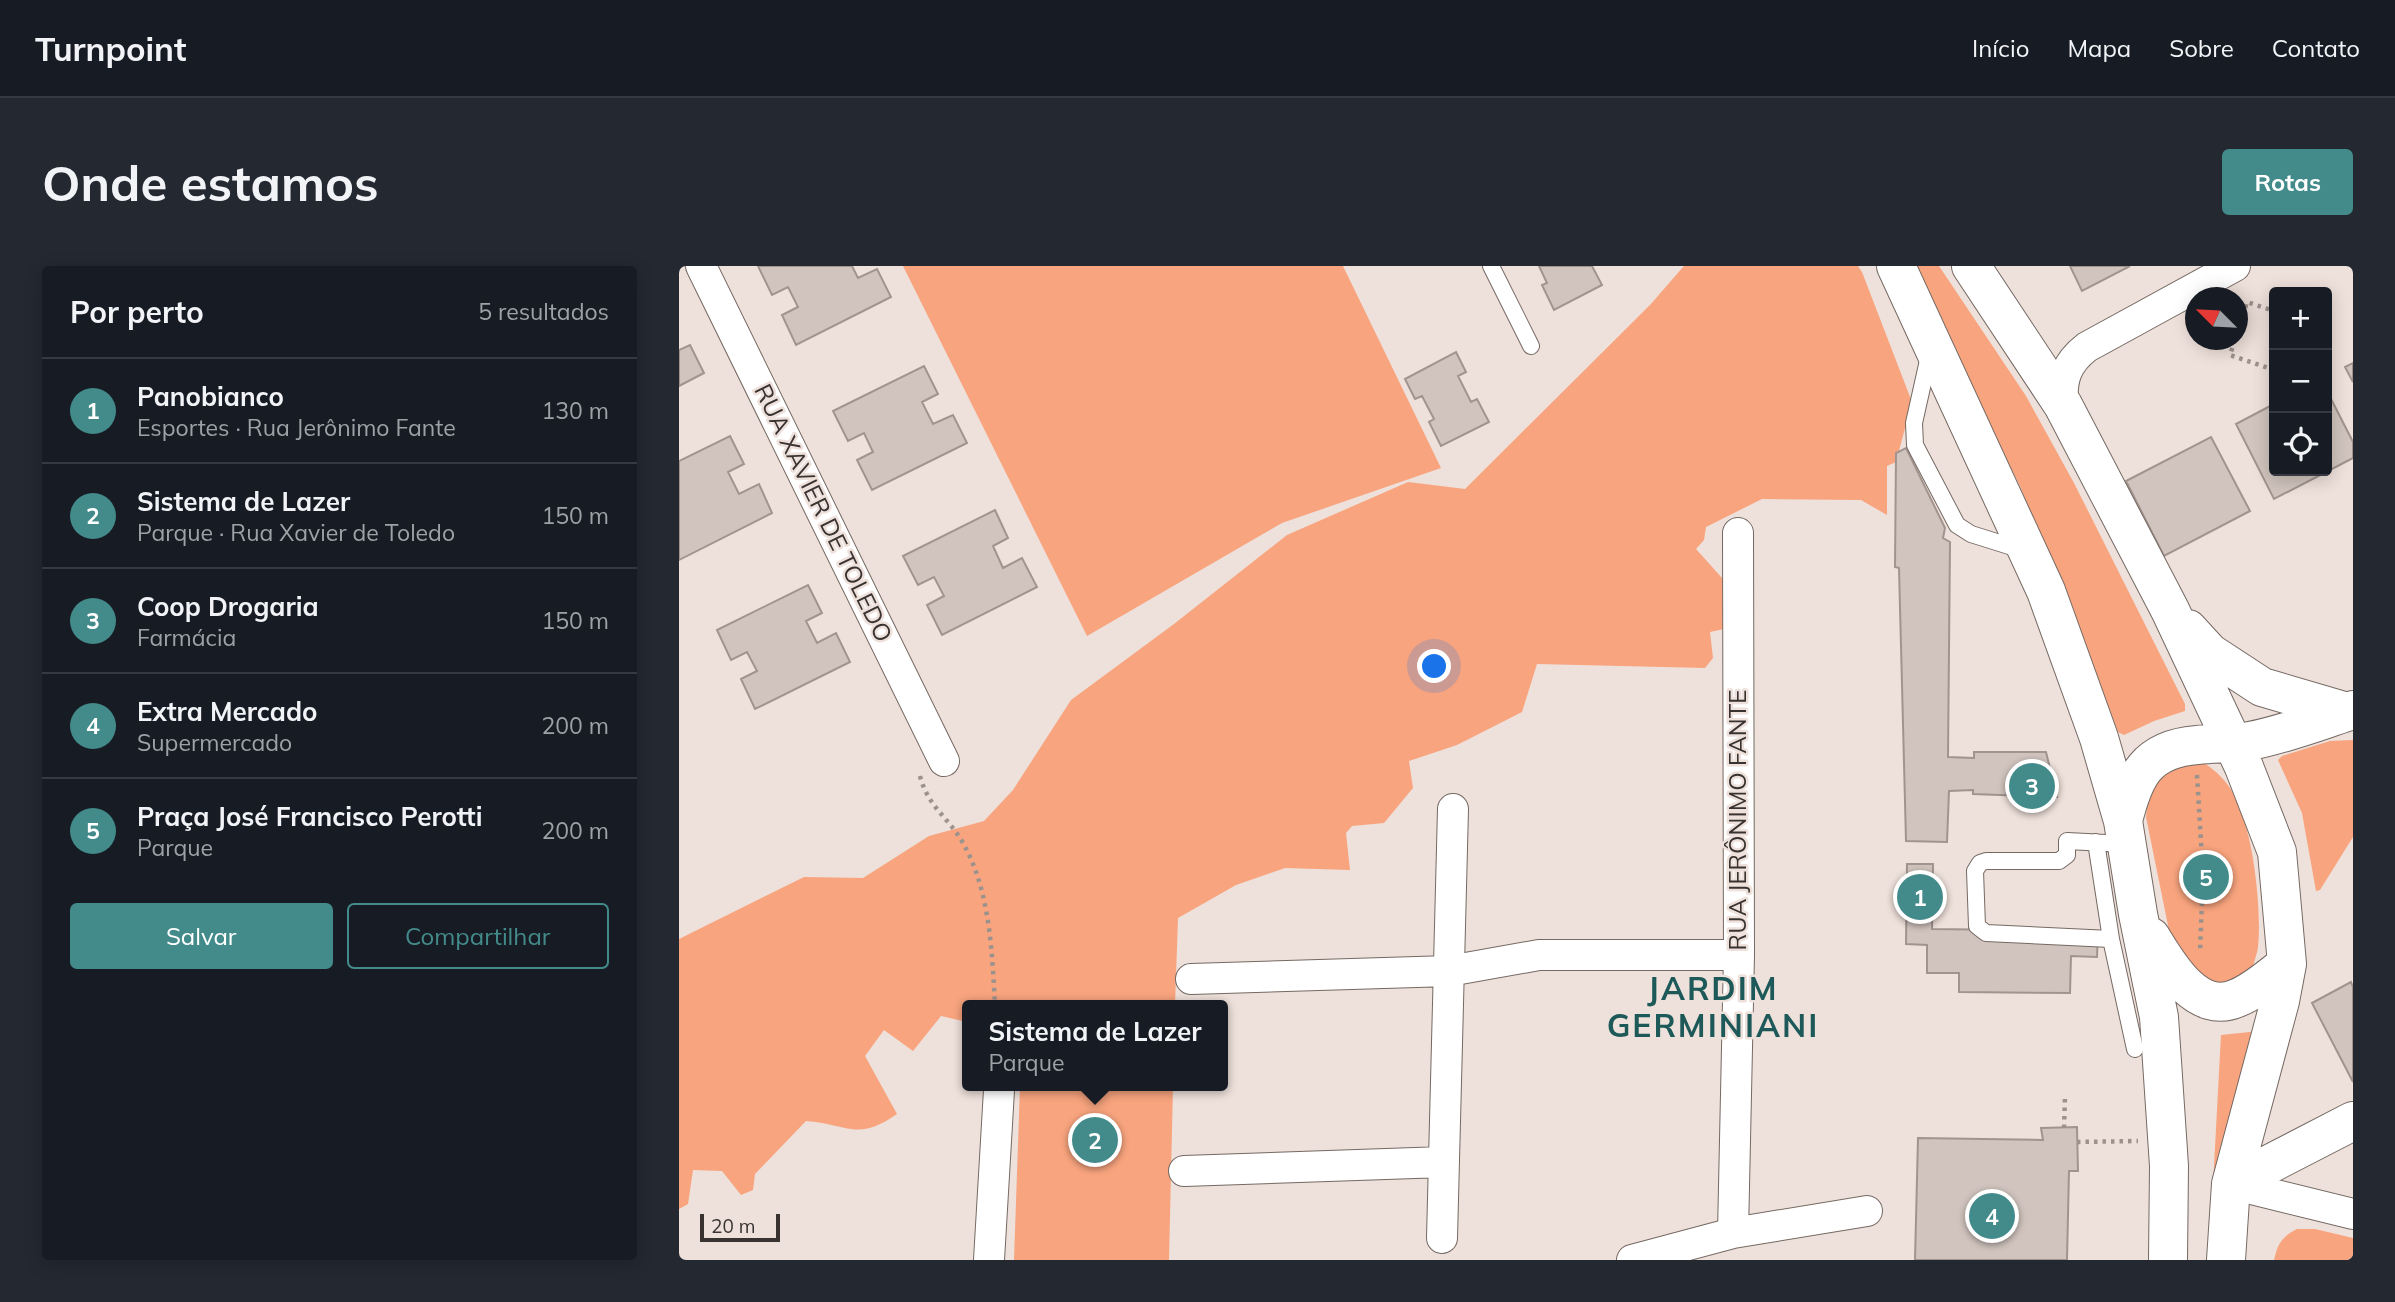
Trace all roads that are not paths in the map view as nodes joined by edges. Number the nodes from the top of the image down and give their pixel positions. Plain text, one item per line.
1 (701, 266) edge
2 (1492, 266) edge
3 (1896, 266) edge
4 (1971, 266) edge
5 (2235, 266) edge
6 (1932, 344) junction
7 (1531, 346) dead end
8 (2063, 405) junction
9 (1738, 533) dead end
10 (2028, 552) junction
11 (2170, 610) junction
12 (2350, 711) edge
13 (2234, 744) junction
14 (944, 761) dead end
15 (1453, 809) dead end
16 (2115, 836) junction
17 (2125, 927) junction
18 (1739, 955) junction
19 (2287, 964) junction
20 (1449, 971) junction
21 (1191, 979) dead end
22 (2135, 1049) dead end
23 (999, 1091) edge
24 (2353, 1121) edge
25 (1444, 1162) junction
26 (1184, 1171) dead end
27 (2231, 1184) junction
28 (1867, 1211) dead end
29 (2353, 1214) edge
30 (1733, 1233) junction
31 (1442, 1238) dead end
32 (989, 1260) edge
33 (1632, 1260) edge
34 (2168, 1260) edge
35 (2226, 1260) edge

1 - 14 street, RUA XAVIER DE TOLEDO
2 - 7 lane
3 - 6 main road
4 - 8 main road
5 - 8 street
6 - 10 main road
6 - 10 lane
8 - 11 main road
9 - 18 street, RUA JERÔNIMO FANTE
10 - 16 main road
11 - 12 main road
11 - 13 main road
12 - 13 main road
13 - 16 main road
13 - 19 main road
15 - 20 street
16 - 17 main road
16 - 17 lane
17 - 19 main road
17 - 22 lane
17 - 34 main road
18 - 20 street
18 - 30 street, RUA JERÔNIMO FANTE
19 - 27 main road
20 - 21 street
20 - 25 street
23 - 32 street
24 - 27 main road
25 - 26 street
25 - 31 street
27 - 29 street
27 - 35 main road
28 - 30 street
30 - 33 street

